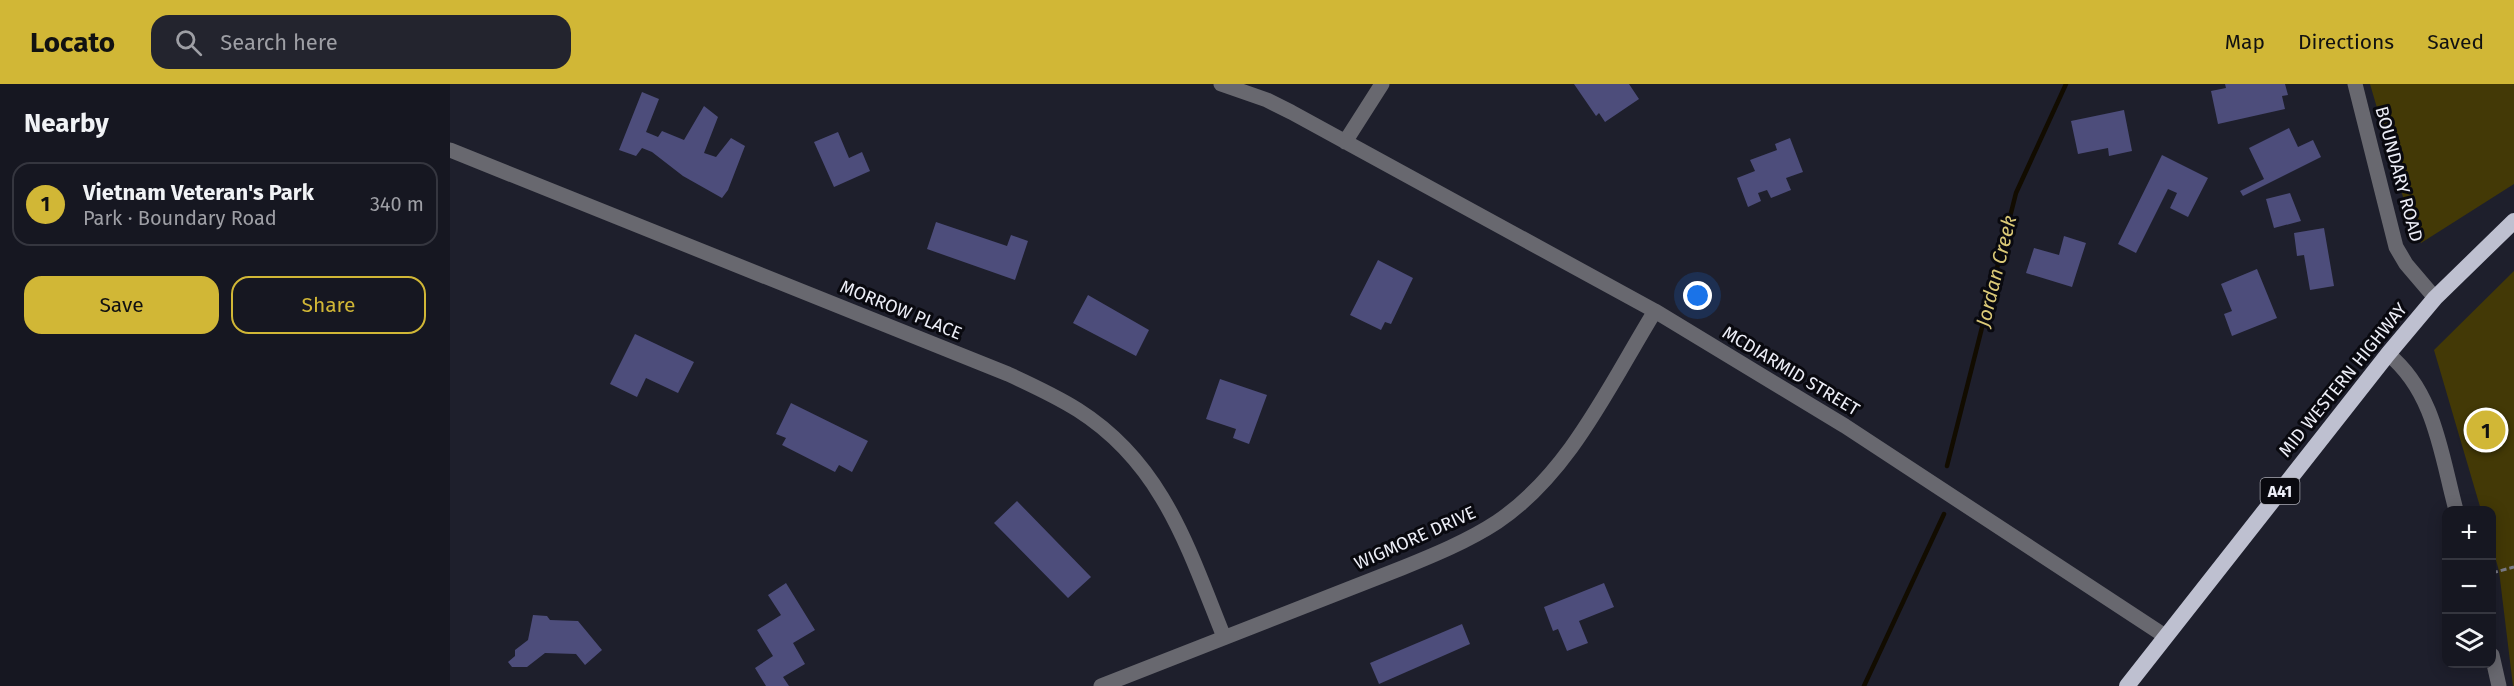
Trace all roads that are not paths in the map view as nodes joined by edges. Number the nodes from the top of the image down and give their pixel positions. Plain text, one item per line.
1 (1221, 84) edge
2 (1382, 84) edge
3 (2355, 84) edge
4 (1345, 142) junction
5 (450, 150) edge
6 (2514, 221) edge
7 (2435, 298) junction
8 (1655, 311) junction
9 (2388, 354) junction
10 (2455, 506) edge
11 (2165, 636) junction
12 (1224, 637) junction
13 (2495, 668) edge
14 (1101, 686) edge
15 (2127, 686) edge
16 (2499, 686) edge

1 - 4 street, MCDIARMID STREET
2 - 4 street
3 - 7 street, BOUNDARY ROAD
4 - 8 street, MCDIARMID STREET
5 - 12 street, MORROW PLACE
6 - 7 highway, A41
7 - 9 highway, MID WESTERN HIGHWAY / A41
8 - 11 street, MCDIARMID STREET
8 - 12 street, WIGMORE DRIVE
9 - 10 street
9 - 11 highway, MID WESTERN HIGHWAY / A41
11 - 15 highway, MID WESTERN HIGHWAY / A41
12 - 14 street, WIGMORE DRIVE
13 - 16 street

